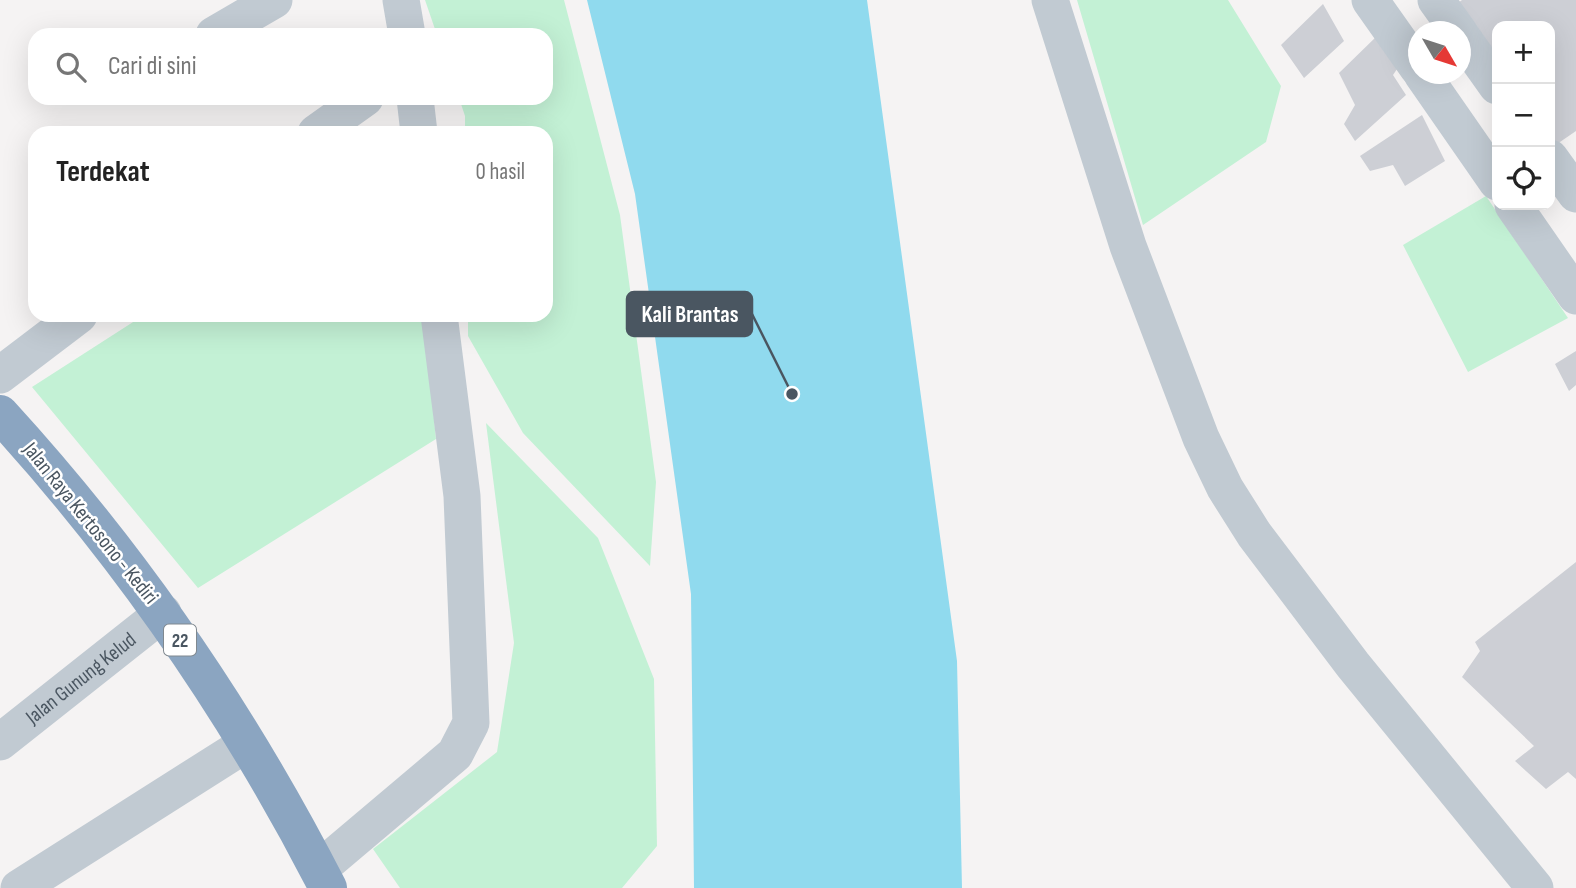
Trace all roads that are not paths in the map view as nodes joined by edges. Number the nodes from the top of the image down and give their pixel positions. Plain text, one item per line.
1 (274, 0) edge
2 (401, 0) edge
3 (1050, 0) edge
4 (1370, 0) edge
5 (1436, 0) edge
6 (1451, 21) edge
7 (226, 28) edge
8 (406, 28) edge
9 (1471, 49) edge
10 (1408, 53) edge
11 (1429, 84) edge
12 (1496, 84) edge
13 (355, 105) edge
14 (416, 105) edge
15 (326, 126) edge
16 (418, 126) edge
17 (1555, 165) edge
18 (1492, 175) edge
19 (1576, 194) edge
20 (1516, 210) edge
21 (1576, 296) edge
22 (70, 322) edge
23 (440, 322) edge
24 (0, 375) edge
25 (0, 414) edge
26 (163, 613) junction
27 (0, 742) edge
28 (246, 744) junction
29 (323, 879) edge
30 (19, 888) edge
31 (1535, 888) edge

1 - 7 street
2 - 8 street
3 - 31 street
4 - 10 street
5 - 6 street
9 - 12 street
11 - 18 street
13 - 15 street
14 - 16 street
17 - 19 street
20 - 21 street
22 - 24 street
23 - 29 street
25 - 26 highway, Jalan Raya Kertosono - Kediri / 22
26 - 27 street, Jalan Gunung Kelud
26 - 28 highway, Jalan Raya Kertosono - Kediri / 22
28 - 29 highway, Jalan Raya Kertosono - Kediri / 22
28 - 30 street

